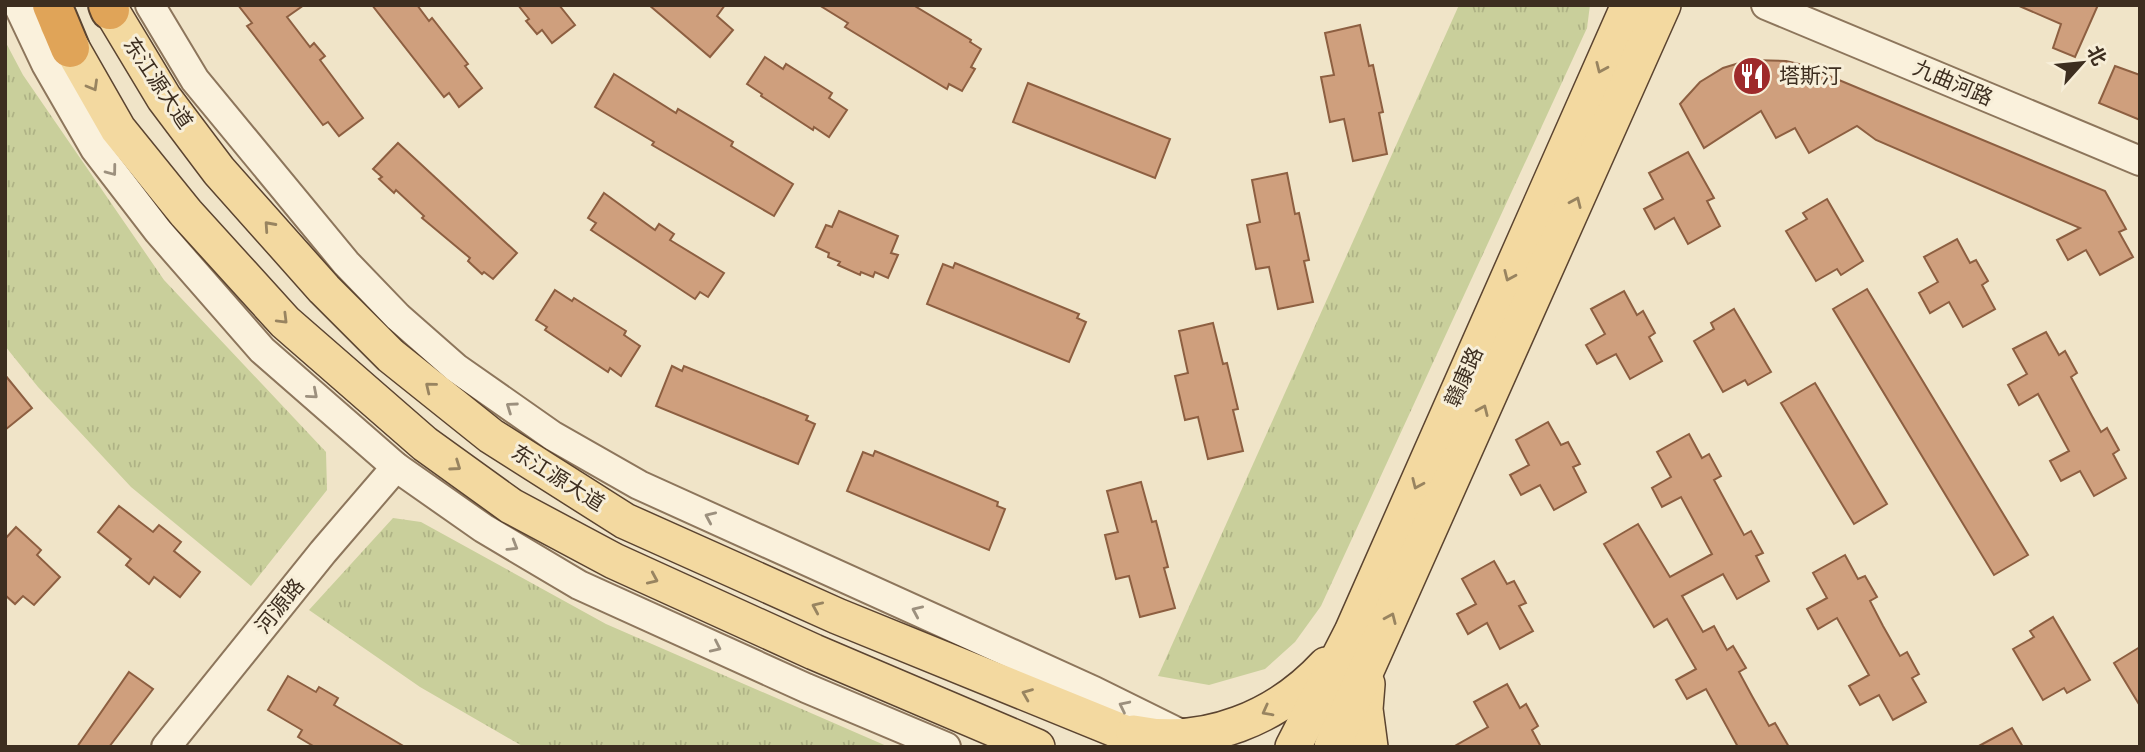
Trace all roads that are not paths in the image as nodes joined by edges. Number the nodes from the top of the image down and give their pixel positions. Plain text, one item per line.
1 (18, 5) edge
2 (50, 5) edge
3 (150, 5) edge
4 (1629, 5) edge
5 (1663, 5) edge
6 (1766, 5) edge
7 (109, 7) edge
8 (70, 48) joint
9 (2140, 161) edge
10 (396, 467) junction
11 (1352, 632) junction
12 (1370, 664) junction
13 (1183, 743) edge
14 (166, 747) edge
15 (946, 747) edge
16 (1037, 747) edge
17 (1293, 747) edge
18 (1332, 747) edge
19 (1370, 747) edge

1 -> 10 street
2 - 8 highway
13 -> 3 street
4 -> 11 main road, 赣康路
12 -> 5 main road, 赣康路
6 - 9 street, 九曲河路
13 -> 7 main road, 东江源大道
8 -> 16 main road, 东江源大道
10 - 14 street, 河源路
10 -> 15 street
11 -> 13 main road
11 - 17 main road, 赣康路
12 - 18 main road, 赣康路
12 - 19 main road

